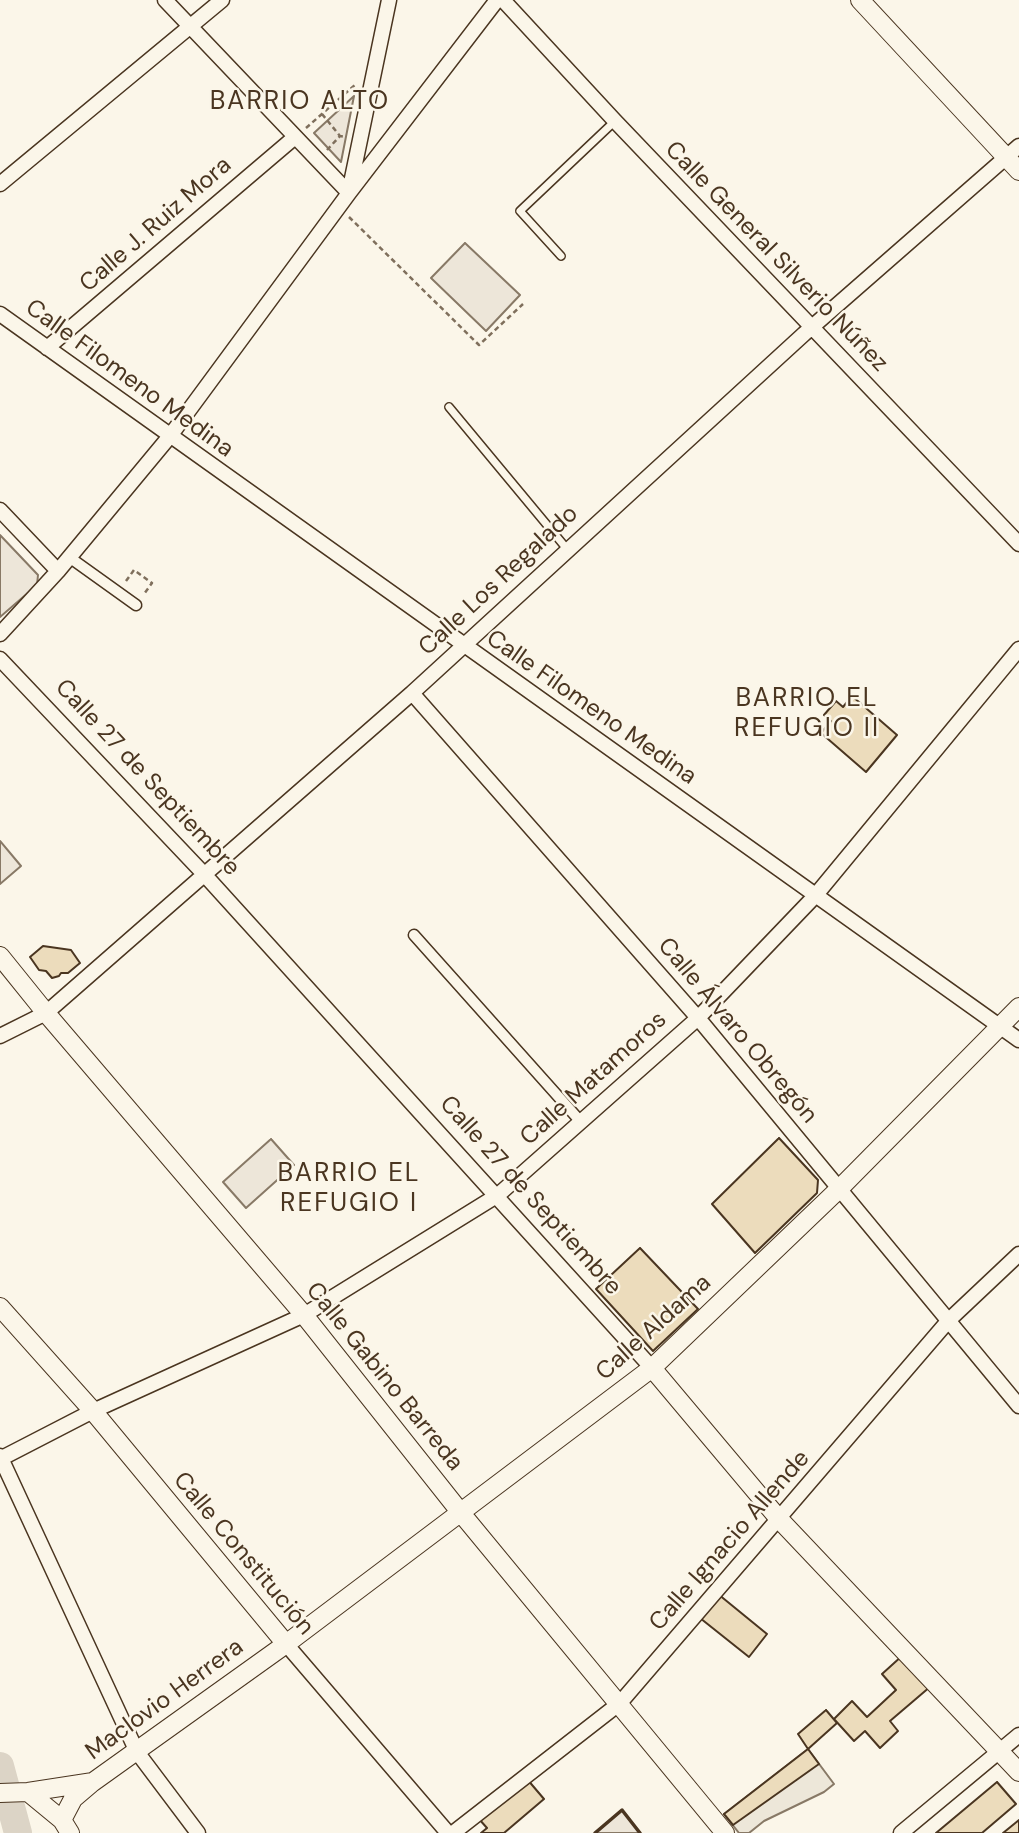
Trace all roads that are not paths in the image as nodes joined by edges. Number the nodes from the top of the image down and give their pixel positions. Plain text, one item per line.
1 (164, 0) edge
2 (222, 0) edge
3 (389, 0) edge
4 (497, 0) edge
5 (503, 0) edge
6 (860, 0) edge
7 (190, 27) junction
8 (615, 121) junction
9 (295, 136) junction
10 (1015, 158) edge
11 (0, 184) edge
12 (349, 193) junction
13 (561, 256) dead end
14 (0, 314) edge
15 (812, 326) junction
16 (47, 348) junction
17 (449, 407) dead end
18 (170, 436) junction
19 (0, 510) edge
20 (1019, 544) edge
21 (568, 549) junction
22 (69, 557) junction
23 (58, 571) junction
24 (136, 605) road end
25 (0, 634) edge
26 (463, 645) junction
27 (1019, 649) edge
28 (0, 659) edge
29 (412, 693) junction
30 (203, 873) junction
31 (816, 896) junction
32 (414, 935) dead end
33 (0, 956) edge
34 (1019, 1007) edge
35 (46, 1013) junction
36 (698, 1018) junction
37 (1001, 1028) junction
38 (0, 1036) edge
39 (1019, 1041) edge
40 (581, 1122) junction
41 (839, 1189) junction
42 (498, 1195) junction
43 (1019, 1254) edge
44 (0, 1307) edge
45 (304, 1315) junction
46 (949, 1320) junction
47 (652, 1368) junction
48 (1019, 1406) edge
49 (93, 1411) junction
50 (1, 1458) edge
51 (461, 1513) junction
52 (779, 1519) junction
53 (286, 1644) junction
54 (620, 1703) junction
55 (1019, 1735) edge
56 (1000, 1750) junction
57 (137, 1752) junction
58 (1019, 1772) edge
59 (93, 1782) junction
60 (28, 1792) junction
61 (0, 1793) edge
62 (66, 1827) edge
63 (198, 1833) edge
64 (451, 1833) edge
65 (725, 1833) edge
66 (901, 1833) edge

1 - 7 street
2 - 7 street
3 - 12 street
4 - 12 street
5 - 8 street, Calle General Silverio Núñez
6 - 10 street
7 - 9 street
7 - 11 street
8 - 13 lane
8 - 15 street, Calle General Silverio Núñez
9 - 12 street
9 - 16 street, Calle J. Ruiz Mora
10 - 15 street, Calle Los Regalado
12 - 18 street
14 - 16 street, Calle Filomeno Medina
15 - 20 street, Calle General Silverio Núñez
15 - 21 street, Calle Los Regalado
16 - 18 street, Calle Filomeno Medina
17 - 21 lane
18 - 22 street
18 - 26 street, Calle Filomeno Medina
19 - 23 street
21 - 26 street, Calle Los Regalado
22 - 23 street
22 - 24 street
23 - 25 street
26 - 29 street, Calle Los Regalado
26 - 31 street, Calle Filomeno Medina
27 - 31 street, Calle Matamoros
28 - 30 street, Calle 27 de Septiembre
29 - 30 street, Calle Los Regalado
29 - 36 street, Calle Álvaro Obregón
30 - 35 street, Calle Los Regalado
30 - 42 street, Calle 27 de Septiembre
31 - 36 street, Calle Matamoros
31 - 37 street, Calle Filomeno Medina
32 - 40 street
33 - 35 street, Calle Gabino Barreda
34 - 37 street, Calle Aldama
35 - 38 street, Calle Los Regalado
35 - 45 street, Calle Gabino Barreda
36 - 40 street, Calle Matamoros
36 - 41 street, Calle Álvaro Obregón
37 - 39 street, Calle Filomeno Medina
37 - 41 street, Calle Aldama
40 - 42 street, Calle Matamoros
41 - 46 street, Calle Álvaro Obregón
41 - 47 street, Calle Aldama
42 - 45 street, Calle Matamoros
42 - 47 street, Calle 27 de Septiembre
43 - 46 street, Calle Ignacio Allende
44 - 49 street, Calle Constitución
45 - 49 street, Calle Matamoros
45 - 51 street, Calle Gabino Barreda
46 - 48 street, Calle Álvaro Obregón
46 - 52 street, Calle Ignacio Allende
47 - 51 street, Calle Aldama
47 - 52 street, Calle 27 de Septiembre
49 - 50 street, Calle Matamoros
49 - 53 street, Calle Constitución
50 - 57 street
51 - 53 street, Calle Aldama
51 - 54 street, Calle Gabino Barreda
52 - 54 street, Calle Ignacio Allende
52 - 56 street, Calle 27 de Septiembre
53 - 57 street, Maclovio Herrera
53 - 64 street, Calle Constitución
54 - 64 street, Calle Ignacio Allende
54 - 65 street, Calle Gabino Barreda
55 - 56 street
56 - 58 street, Calle 27 de Septiembre
56 - 66 street
57 - 59 street, Maclovio Herrera
57 - 63 street
59 - 60 street, Maclovio Herrera
59 - 62 street
60 - 61 street, Maclovio Herrera
60 - 62 street

